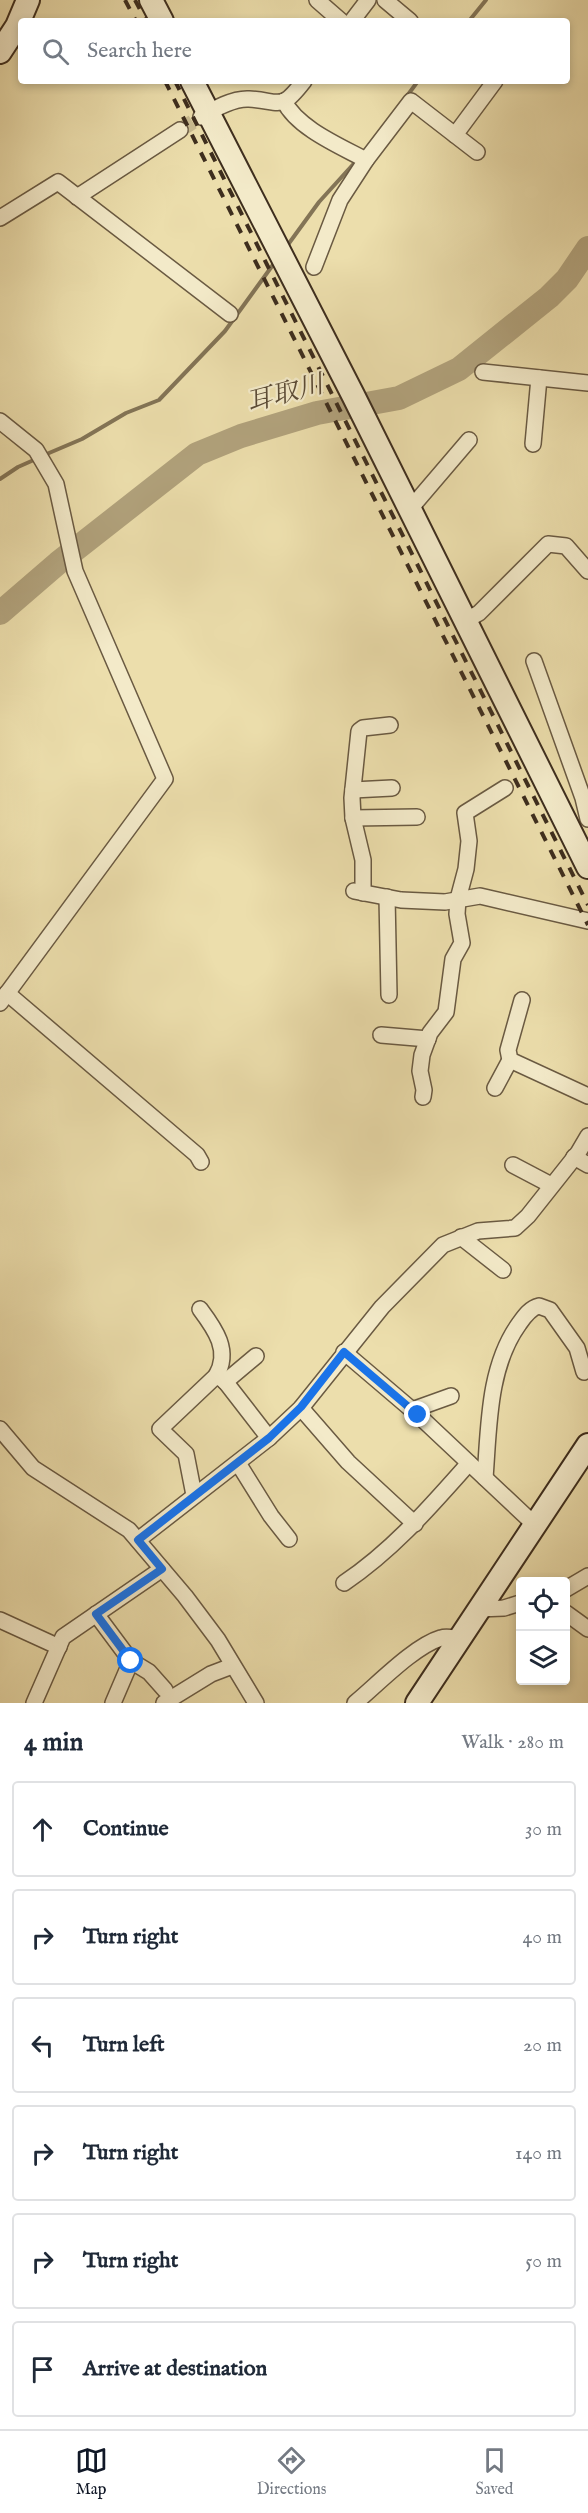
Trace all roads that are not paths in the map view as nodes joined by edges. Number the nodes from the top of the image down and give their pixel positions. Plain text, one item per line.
1 (28, 0) edge
2 (151, 0) edge
3 (317, 0) edge
4 (368, 0) edge
5 (385, 0) edge
6 (20, 18) edge
7 (160, 18) edge
8 (338, 18) edge
9 (353, 18) edge
10 (406, 18) edge
11 (18, 24) edge
12 (0, 52) edge
13 (193, 84) edge
14 (298, 84) edge
15 (493, 84) edge
16 (284, 101) junction
17 (204, 115) junction
18 (180, 130) tunnel mouth
19 (455, 135) junction
20 (477, 152) dead end
21 (362, 158) junction
22 (77, 197) junction
23 (0, 218) edge
24 (315, 267) dead end
25 (230, 314) dead end
26 (483, 372) dead end
27 (539, 378) junction
28 (588, 383) edge
29 (0, 421) edge
30 (469, 440) dead end
31 (533, 444) dead end
32 (410, 509) junction
33 (588, 571) edge
34 (465, 621) junction
35 (534, 661) dead end
36 (390, 725) dead end
37 (392, 788) dead end
38 (505, 788) dead end
39 (353, 790) junction
40 (417, 817) dead end
41 (353, 818) junction
42 (588, 819) edge
43 (581, 835) edge
44 (588, 867) edge
45 (387, 897) junction
46 (458, 899) junction
47 (588, 921) edge
48 (388, 995) dead end
49 (4, 998) edge
50 (522, 999) dead end
51 (381, 1035) dead end
52 (428, 1039) junction
53 (510, 1060) junction
54 (495, 1088) dead end
55 (588, 1096) edge
56 (423, 1097) dead end
57 (588, 1136) edge
58 (574, 1157) junction
59 (201, 1162) dead end
60 (513, 1165) dead end
61 (588, 1165) edge
62 (551, 1185) junction
63 (461, 1237) junction
64 (503, 1270) dead end
65 (200, 1309) dead end
66 (344, 1352) junction
67 (256, 1356) dead end
68 (584, 1372) dead end
69 (221, 1379) junction
70 (451, 1396) dead end
71 (301, 1407) junction
72 (412, 1410) junction
73 (0, 1429) edge
74 (269, 1438) junction
75 (588, 1445) edge
76 (238, 1463) junction
77 (469, 1463) junction
78 (485, 1478) junction
79 (194, 1495) junction
80 (415, 1524) junction
81 (535, 1524) junction
82 (289, 1539) dead end
83 (138, 1540) junction
84 (162, 1569) junction
85 (588, 1576) edge
86 (344, 1583) dead end
87 (570, 1587) edge
88 (516, 1605) edge
89 (478, 1609) junction
90 (96, 1614) junction
91 (570, 1616) edge
92 (0, 1620) edge
93 (588, 1629) edge
94 (459, 1639) junction
95 (59, 1647) junction
96 (131, 1661) junction
97 (232, 1666) junction
98 (165, 1696) edge
99 (34, 1703) edge
100 (113, 1703) edge
101 (256, 1703) edge
102 (355, 1703) edge
103 (417, 1703) edge

1 - 6 street
2 - 7 street
3 - 8 street
4 - 9 street
5 - 10 street
11 - 12 street
13 - 17 street
14 - 16 street
15 - 19 street
16 - 17 street
16 - 21 street
17 - 32 street
18 - 22 street
19 - 20 street
19 - 21 street
21 - 24 street
22 - 23 street
22 - 25 street
26 - 27 street
27 - 28 street
27 - 31 street
29 - 49 street
30 - 32 street
32 - 34 street
33 - 34 street
34 - 43 street
35 - 42 street
36 - 39 street
37 - 39 street
38 - 46 street
39 - 41 street
40 - 41 street
41 - 45 street
43 - 44 street
45 - 46 street
45 - 48 street
46 - 47 street
46 - 52 street
49 - 59 street
50 - 53 street
51 - 52 street
52 - 56 street
53 - 54 street
53 - 55 street
57 - 58 street
58 - 61 street
58 - 62 street
60 - 62 street
62 - 63 street
63 - 64 street
63 - 66 street
65 - 69 street
66 - 71 street
66 - 72 street
67 - 69 street
68 - 78 street
69 - 74 street
69 - 79 street
70 - 72 street
71 - 74 street
71 - 80 street
72 - 77 street
73 - 83 street
74 - 76 street
75 - 81 street
76 - 79 street
76 - 82 street
77 - 78 street
77 - 80 street
78 - 81 street
79 - 83 street
80 - 86 street
81 - 89 street
83 - 84 street
84 - 90 street
84 - 97 street
85 - 87 street
88 - 89 street
89 - 94 street
90 - 95 street
90 - 96 street
91 - 93 street
92 - 95 street
94 - 102 street
94 - 103 street
95 - 99 street
96 - 98 street
96 - 100 street
97 - 98 street
97 - 101 street

